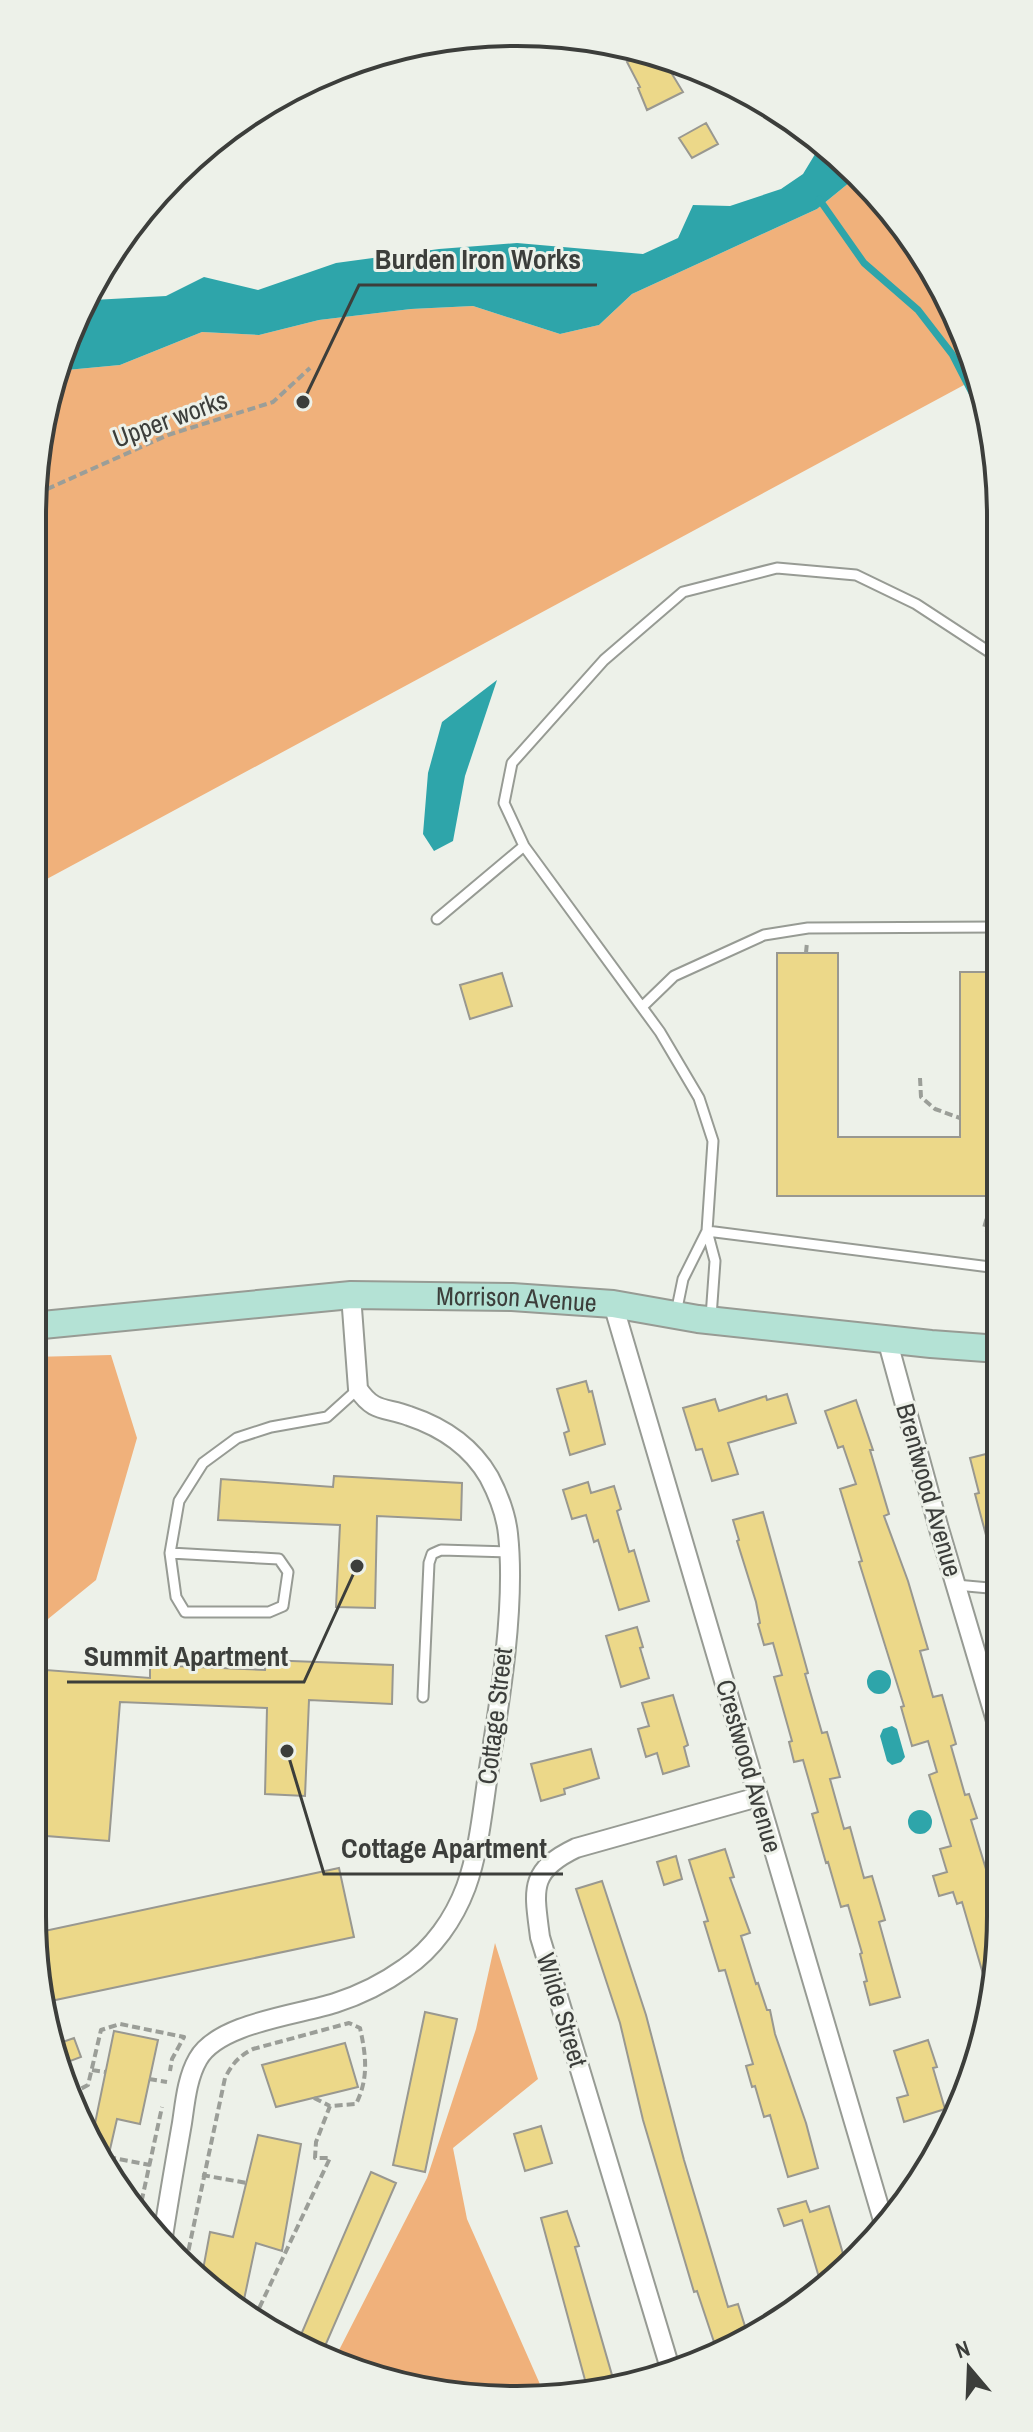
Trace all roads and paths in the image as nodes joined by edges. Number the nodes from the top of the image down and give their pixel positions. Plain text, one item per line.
1 (310, 368) dead end
2 (47, 489) edge
3 (987, 650) edge
4 (524, 846) junction
5 (437, 919) dead end
6 (987, 927) edge
7 (642, 1007) junction
8 (920, 1078) dead end
9 (960, 1118) dead end
10 (707, 1231) junction
11 (987, 1267) edge
12 (351, 1295) junction
13 (613, 1304) junction
14 (676, 1316) junction
15 (710, 1320) junction
16 (46, 1325) edge
17 (887, 1339) junction
18 (987, 1348) edge
19 (358, 1389) junction
20 (510, 1552) junction
21 (170, 1553) junction
22 (956, 1585) junction
23 (987, 1588) edge
24 (987, 1690) edge
25 (423, 1697) dead end
26 (758, 1797) junction
27 (91, 2070) junction
28 (105, 2072) dead end
29 (149, 2079) dead end
30 (167, 2082) junction
31 (80, 2089) edge
32 (314, 2098) dead end
33 (330, 2106) junction
34 (113, 2158) edge
35 (150, 2165) junction
36 (202, 2175) junction
37 (247, 2183) dead end
38 (142, 2200) edge
39 (881, 2213) edge
40 (165, 2228) edge
41 (188, 2252) edge
42 (259, 2309) edge
43 (668, 2361) edge

1 - 2 path, Upper works
3 - 4 lane
4 - 5 lane
4 - 7 lane
6 - 7 lane
7 - 10 lane
8 - 9 path
10 - 11 lane
10 - 14 lane
10 - 15 lane
12 - 13 street, Morrison Avenue
12 - 16 street, Morrison Avenue
12 - 19 street
13 - 14 street, Morrison Avenue
13 - 26 street, Crestwood Avenue
14 - 15 street, Morrison Avenue
15 - 17 street, Morrison Avenue
17 - 18 street, Morrison Avenue
17 - 22 street, Brentwood Avenue
19 - 20 street, Cottage Street
19 - 21 lane
20 - 25 lane
20 - 40 street, Cottage Street
21 - 21 lane
22 - 23 lane
22 - 24 street, Brentwood Avenue
26 - 39 street, Crestwood Avenue
26 - 43 street, Wilde Street
27 - 28 path
27 - 30 path
27 - 31 path
29 - 30 path
30 - 35 path
32 - 33 path
33 - 36 path
33 - 42 path
34 - 35 path
35 - 38 path
36 - 37 path
36 - 41 path

